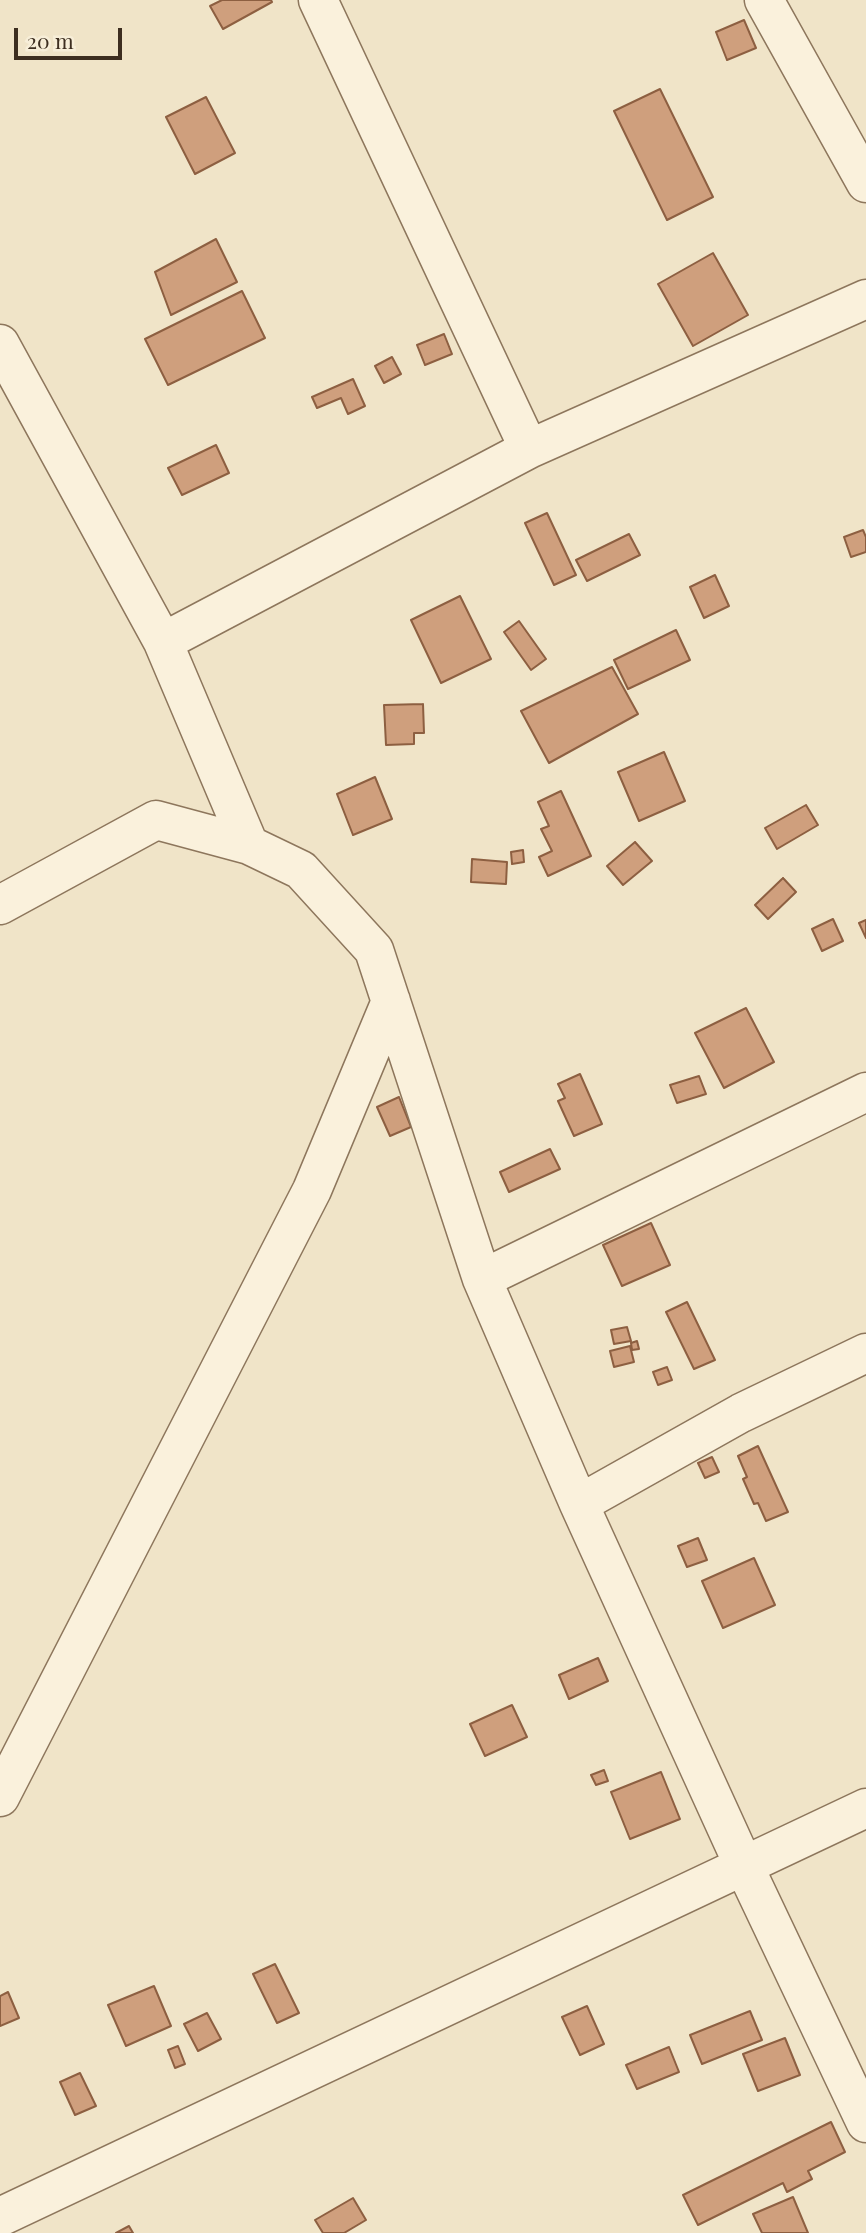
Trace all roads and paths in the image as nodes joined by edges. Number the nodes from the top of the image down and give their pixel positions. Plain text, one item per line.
1 (318, 0) edge
2 (764, 0) edge
3 (866, 183) edge
4 (866, 299) edge
5 (0, 344) edge
6 (529, 449) junction
7 (163, 642) junction
8 (249, 845) junction
9 (0, 905) edge
10 (391, 1000) junction
11 (866, 1092) edge
12 (482, 1279) junction
13 (866, 1353) edge
14 (579, 1504) junction
15 (0, 1797) edge
16 (866, 1808) edge
17 (743, 1864) junction
18 (866, 2123) edge
19 (13, 2220) edge

1 - 6 street
2 - 3 street
4 - 6 street
5 - 7 street
6 - 7 street
7 - 8 street
8 - 9 street
8 - 10 street
10 - 12 street
10 - 15 street
11 - 12 street
12 - 14 street
13 - 14 street
14 - 17 street
16 - 17 street
17 - 18 street
17 - 19 street

